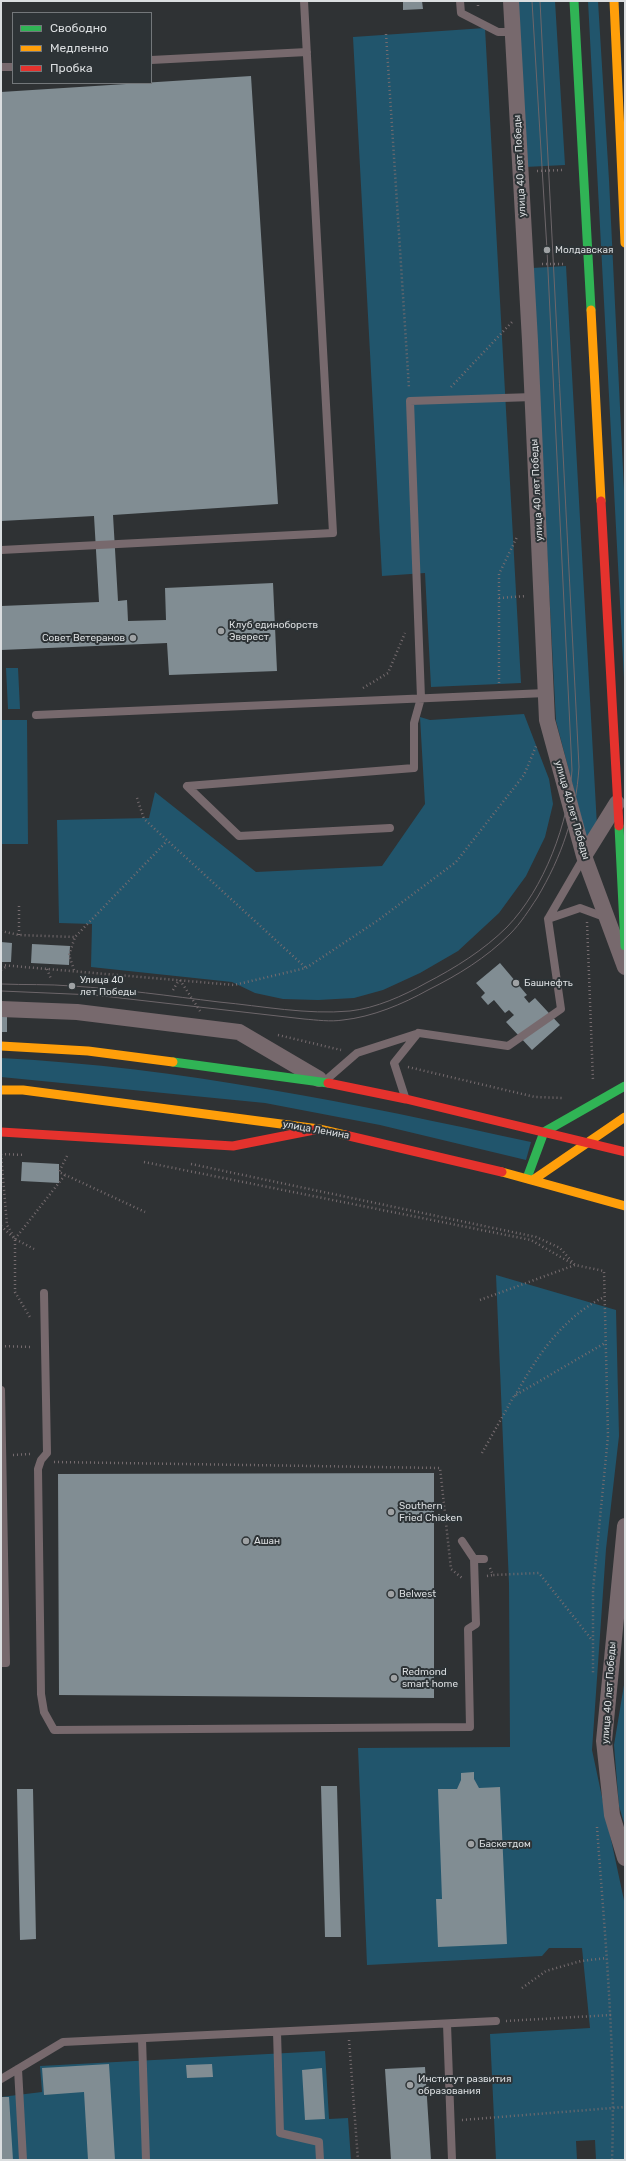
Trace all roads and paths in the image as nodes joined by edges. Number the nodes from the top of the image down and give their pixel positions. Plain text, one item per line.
1 (304, 1) edge
2 (460, 1) edge
3 (511, 1) edge
4 (574, 1) edge
5 (614, 1) edge
6 (512, 32) junction
7 (386, 34) dead end
8 (307, 52) junction
9 (152, 60) edge
10 (1, 67) edge
11 (12, 67) edge
12 (624, 196) edge
13 (625, 243) edge
14 (528, 305) junction
15 (533, 397) junction
16 (439, 400) junction
17 (410, 401) junction
18 (517, 538) dead end
19 (1, 550) edge
20 (542, 595) junction
21 (499, 598) junction
22 (406, 630) dead end
23 (546, 693) junction
24 (499, 695) junction
25 (421, 698) junction
26 (339, 702) junction
27 (36, 715) dead end
28 (547, 720) junction
29 (137, 798) dead end
30 (617, 803) junction
31 (390, 828) dead end
32 (167, 841) junction
33 (584, 856) junction
34 (19, 904) dead end
35 (587, 911) junction
36 (548, 918) junction
37 (607, 918) junction
38 (1, 931) edge
39 (19, 935) junction
40 (75, 937) junction
41 (625, 946) edge
42 (1, 966) edge
43 (8, 966) junction
44 (625, 967) edge
45 (46, 968) junction
46 (306, 968) junction
47 (1, 970) edge
48 (74, 970) junction
49 (51, 979) dead end
50 (179, 980) junction
51 (173, 990) dead end
52 (1, 1009) edge
53 (201, 1012) dead end
54 (419, 1033) junction
55 (1, 1046) edge
56 (324, 1082) junction
57 (625, 1086) edge
58 (593, 1088) dead end
59 (1, 1090) edge
60 (406, 1099) junction
61 (625, 1117) edge
62 (319, 1129) junction
63 (1, 1132) edge
64 (544, 1132) junction
65 (589, 1143) junction
66 (625, 1152) edge
67 (1, 1154) edge
68 (30, 1155) dead end
69 (60, 1156) dead end
70 (67, 1156) junction
71 (75, 1157) dead end
72 (138, 1161) dead end
73 (186, 1163) dead end
74 (65, 1175) junction
75 (530, 1179) junction
76 (625, 1206) edge
77 (145, 1212) dead end
78 (1, 1226) edge
79 (15, 1239) junction
80 (34, 1249) dead end
81 (575, 1265) junction
82 (604, 1271) dead end
83 (44, 1293) dead end
84 (604, 1297) dead end
85 (480, 1300) dead end
86 (31, 1324) dead end
87 (32, 1339) dead end
88 (604, 1343) dead end
89 (1, 1346) edge
90 (32, 1347) junction
91 (32, 1354) dead end
92 (1, 1390) edge
93 (514, 1396) junction
94 (482, 1453) dead end
95 (2, 1455) junction
96 (41, 1460) junction
97 (625, 1526) edge
98 (462, 1541) dead end
99 (474, 1559) junction
100 (484, 1559) joint
101 (494, 1575) junction
102 (475, 1578) junction
103 (593, 1640) dead end
104 (1, 1663) edge
105 (625, 1858) edge
106 (607, 1958) dead end
107 (522, 1988) dead end
108 (611, 2015) dead end
109 (496, 2022) joint
110 (446, 2024) junction
111 (348, 2029) junction
112 (277, 2032) junction
113 (142, 2039) junction
114 (18, 2069) junction
115 (1, 2079) edge
116 (625, 2107) edge
117 (614, 2108) junction
118 (452, 2120) junction
119 (23, 2160) edge
120 (146, 2160) edge
121 (320, 2160) edge
122 (358, 2160) edge
123 (452, 2160) edge
124 (612, 2160) edge

1 - 8 lane
2 - 6 lane
3 - 6 street, улица 40 лет Победы
4 - 30 main road
5 - 12 main road
6 - 14 street, улица 40 лет Победы
7 - 17 path
8 - 9 lane
8 - 19 lane
10 - 11 lane
12 - 13 main road
14 - 15 street, улица 40 лет Победы
14 - 16 path
15 - 16 lane
15 - 20 street, улица 40 лет Победы
16 - 17 lane
17 - 25 lane
18 - 21 path
20 - 21 path
20 - 23 street, улица 40 лет Победы
21 - 24 path
22 - 26 path
23 - 24 lane
23 - 28 street, улица 40 лет Победы
24 - 25 lane
25 - 26 lane
25 - 31 lane
26 - 27 lane
28 - 33 street, улица 40 лет Победы
28 - 46 path
29 - 32 path
30 - 33 street
30 - 41 main road
32 - 40 path
32 - 46 path
33 - 36 lane
33 - 37 street, улица 40 лет Победы
34 - 39 path
35 - 36 lane
35 - 37 lane
35 - 58 path
36 - 54 lane
37 - 44 street, улица 40 лет Победы
38 - 39 path
39 - 40 path
40 - 48 path
42 - 43 path
43 - 45 path
43 - 47 path
45 - 48 path
45 - 49 path
46 - 50 path
48 - 50 path
50 - 51 path
50 - 53 path
52 - 56 street
54 - 56 lane
54 - 60 lane
55 - 56 main road
56 - 60 main road
57 - 64 main road
59 - 62 main road, улица Ленина
60 - 64 main road
61 - 65 main road
62 - 63 main road
62 - 75 main road, улица Ленина
64 - 65 main road
64 - 75 main road
65 - 66 main road
65 - 75 main road
67 - 68 path
67 - 79 path
69 - 70 path
70 - 71 path
70 - 74 path
72 - 81 path
73 - 81 path
74 - 77 path
74 - 79 path
75 - 76 main road, улица Ленина
78 - 79 path
79 - 80 path
79 - 86 path
81 - 82 path
81 - 85 path
83 - 96 lane
84 - 93 path
87 - 90 path
88 - 93 path
89 - 90 path
90 - 91 path
92 - 95 lane
93 - 94 path
95 - 96 path
95 - 104 lane
96 - 102 path
96 - 102 lane
97 - 105 street, улица 40 лет Победы
98 - 99 lane
99 - 100 lane
99 - 102 lane
100 - 101 path
101 - 102 path
101 - 103 path
106 - 107 path
108 - 109 path
109 - 110 lane
110 - 111 lane
110 - 118 lane
111 - 112 lane
111 - 122 path
112 - 113 lane
112 - 121 lane
113 - 114 lane
113 - 120 lane
114 - 115 lane
114 - 119 lane
116 - 117 path
117 - 118 path
117 - 124 path
118 - 123 lane

